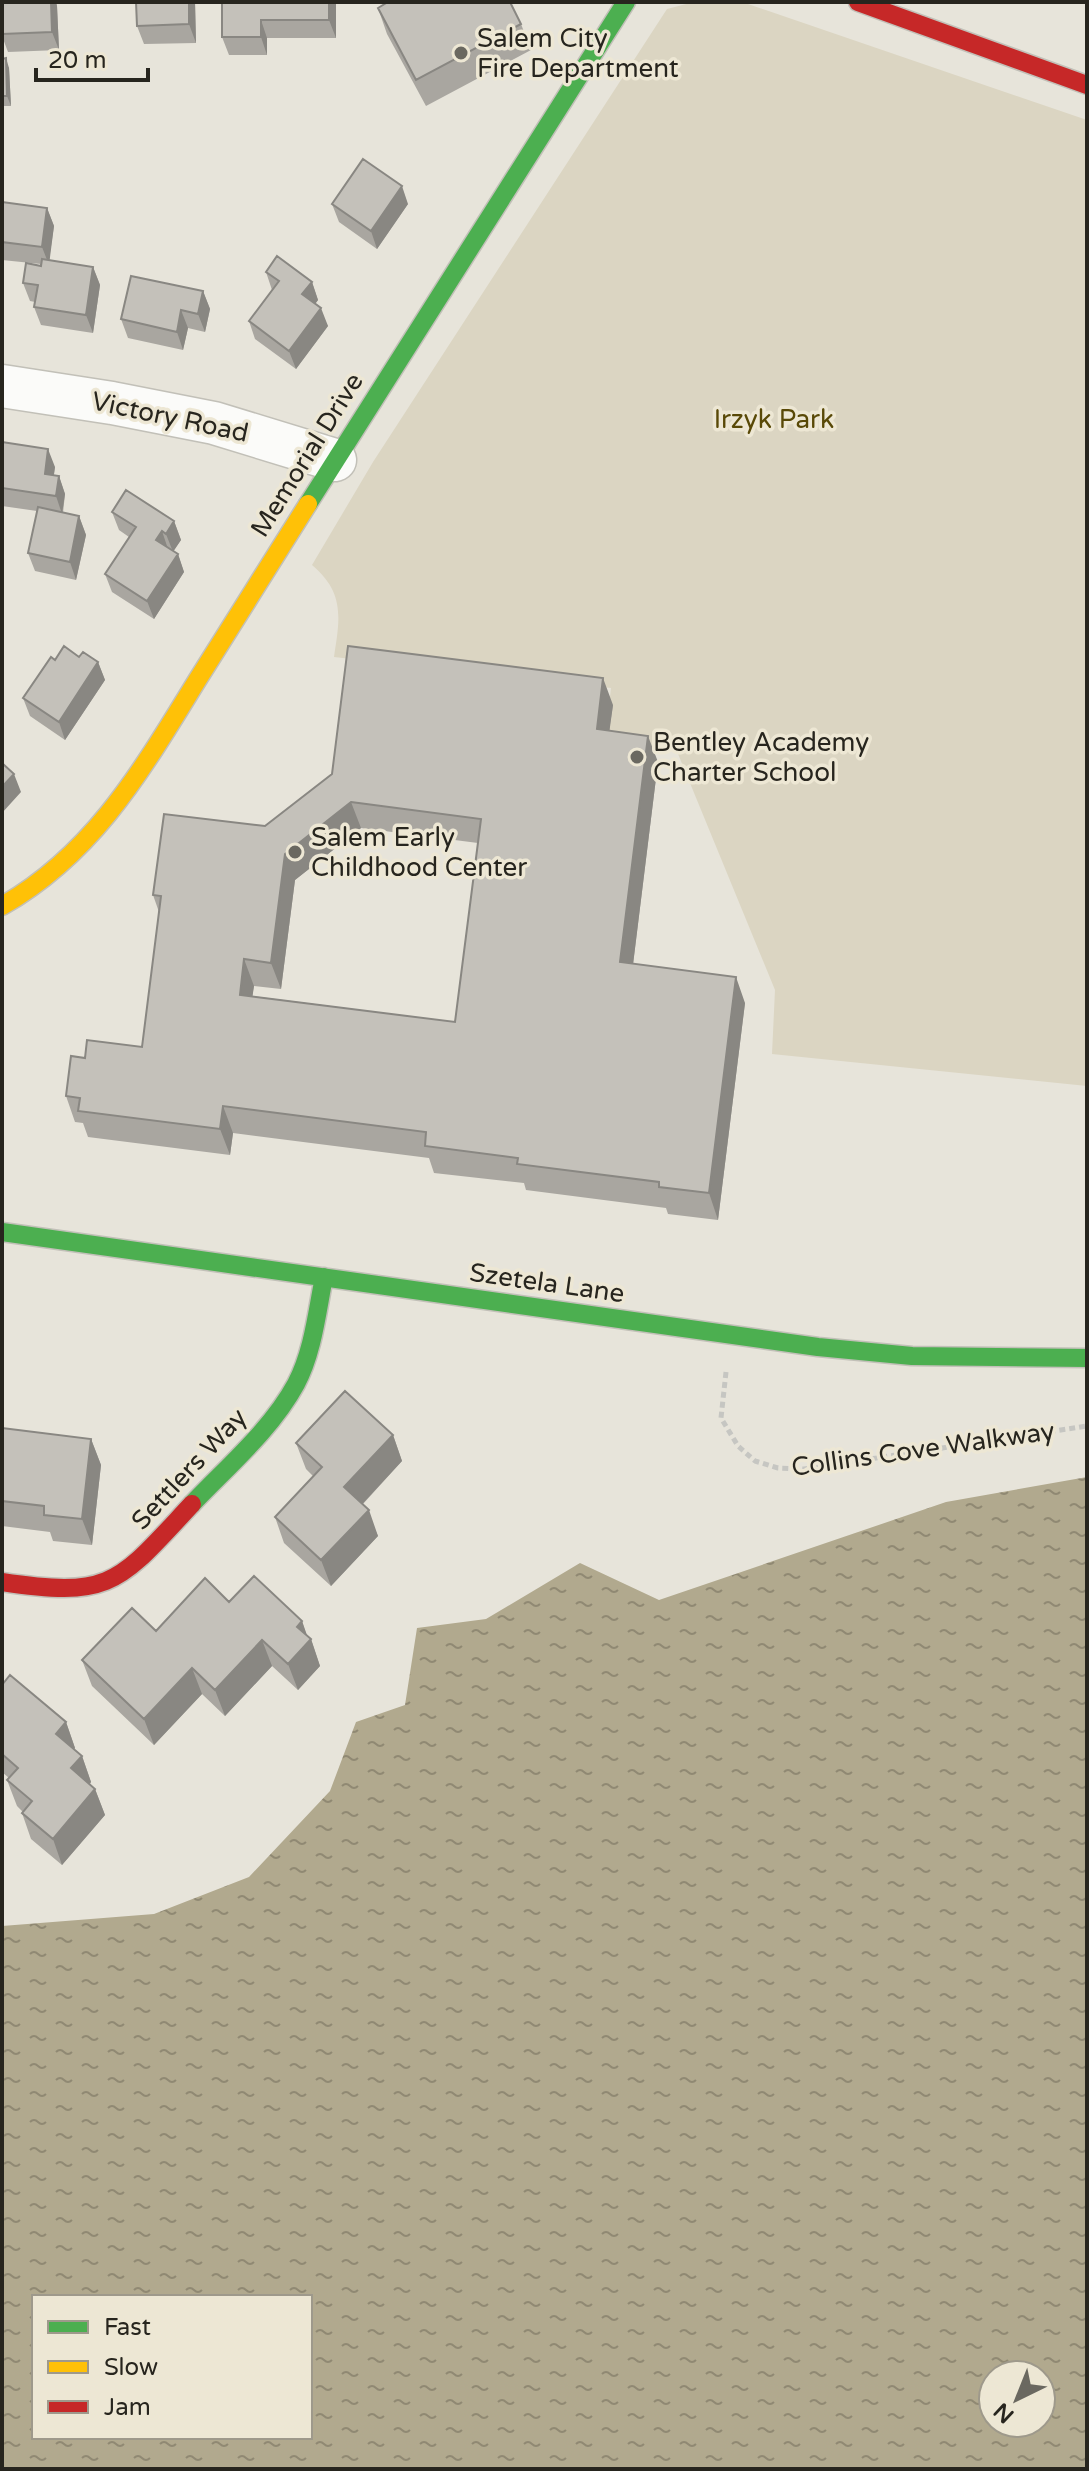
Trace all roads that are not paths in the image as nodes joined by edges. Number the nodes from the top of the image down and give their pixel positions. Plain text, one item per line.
1 (626, 2) edge
2 (858, 2) edge
3 (1087, 85) edge
4 (2, 386) edge
5 (335, 460) junction
6 (2, 906) edge
7 (2, 1232) edge
8 (324, 1277) junction
9 (1087, 1358) edge
10 (2, 1582) edge

1 - 5 street, Memorial Drive
2 - 3 street
4 - 5 street, Victory Road
5 - 6 street, Memorial Drive
7 - 8 street, Szetela Lane
8 - 9 street, Szetela Lane
8 - 10 street, Settlers Way

